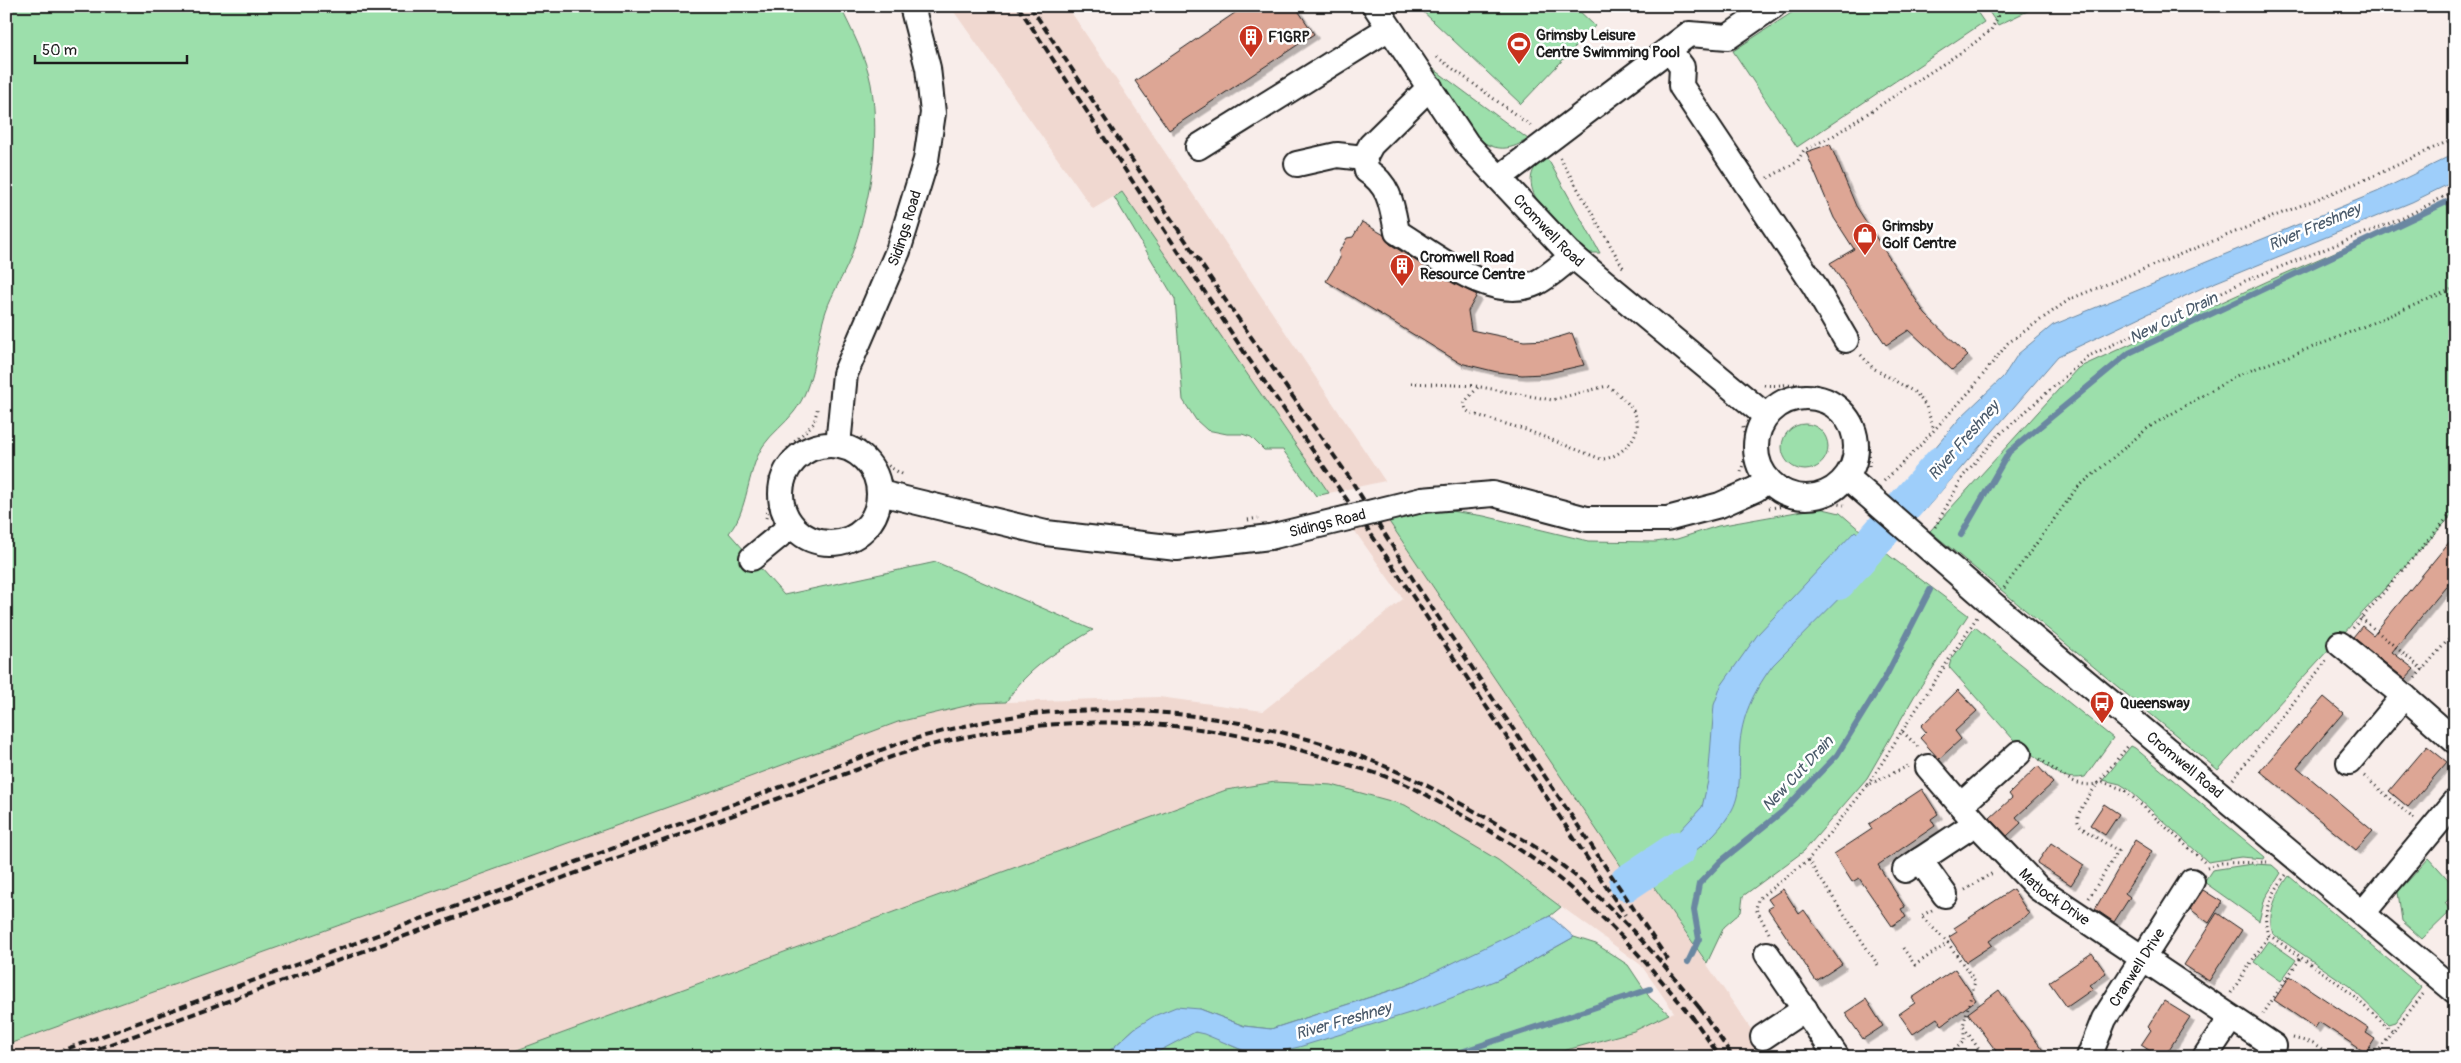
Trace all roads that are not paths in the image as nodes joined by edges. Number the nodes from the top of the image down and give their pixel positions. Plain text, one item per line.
1 (912, 6) edge
2 (1375, 6) edge
3 (1773, 6) edge
4 (1389, 28) junction
5 (1668, 50) junction
6 (1430, 87) junction
7 (1198, 147) dead end
8 (1364, 158) junction
9 (1297, 164) dead end
10 (1499, 178) junction
11 (1573, 256) junction
12 (1846, 340) road end
13 (1766, 416) junction
14 (838, 445) junction
15 (1847, 477) junction
16 (1767, 480) junction
17 (880, 493) junction
18 (791, 526) junction
19 (752, 558) dead end
20 (2340, 644) dead end
21 (2404, 696) junction
22 (2455, 741) edge
23 (2020, 753) road end
24 (1921, 761) road end
25 (2348, 762) road end
26 (2455, 802) edge
27 (1969, 814) junction
28 (2192, 881) road end
29 (1945, 895) dead end
30 (2364, 913) junction
31 (1767, 954) road end
32 (2143, 960) junction
33 (2455, 992) edge
34 (1805, 1009) junction
35 (2226, 1014) junction
36 (1763, 1038) dead end
37 (2274, 1046) road end
38 (1837, 1057) edge
39 (2089, 1057) edge
40 (2205, 1057) edge

1 - 14 street, Sidings Road
2 - 4 street, Cromwell Road
3 - 5 street
4 - 6 street, Cromwell Road
4 - 7 street
5 - 10 street
5 - 12 street
6 - 8 street
6 - 10 street, Cromwell Road
8 - 9 street
8 - 11 street
10 - 11 street, Cromwell Road
11 - 13 street, Cromwell Road
13 - 15 street
13 - 16 street
14 - 17 street
14 - 18 street
15 - 16 street
15 - 30 street, Cromwell Road
16 - 17 street, Sidings Road, bridge
17 - 18 street
18 - 19 street
20 - 21 street
21 - 22 street
21 - 25 street
23 - 27 street
24 - 27 street, Matlock Drive
26 - 30 street
27 - 29 street
27 - 32 street, Matlock Drive
28 - 32 street, Cranwell Drive
30 - 33 street, Cromwell Road
31 - 34 street
32 - 35 street, Matlock Drive
32 - 39 street, Cranwell Drive
34 - 36 street
34 - 38 street
35 - 37 street, Matlock Drive
35 - 40 street

